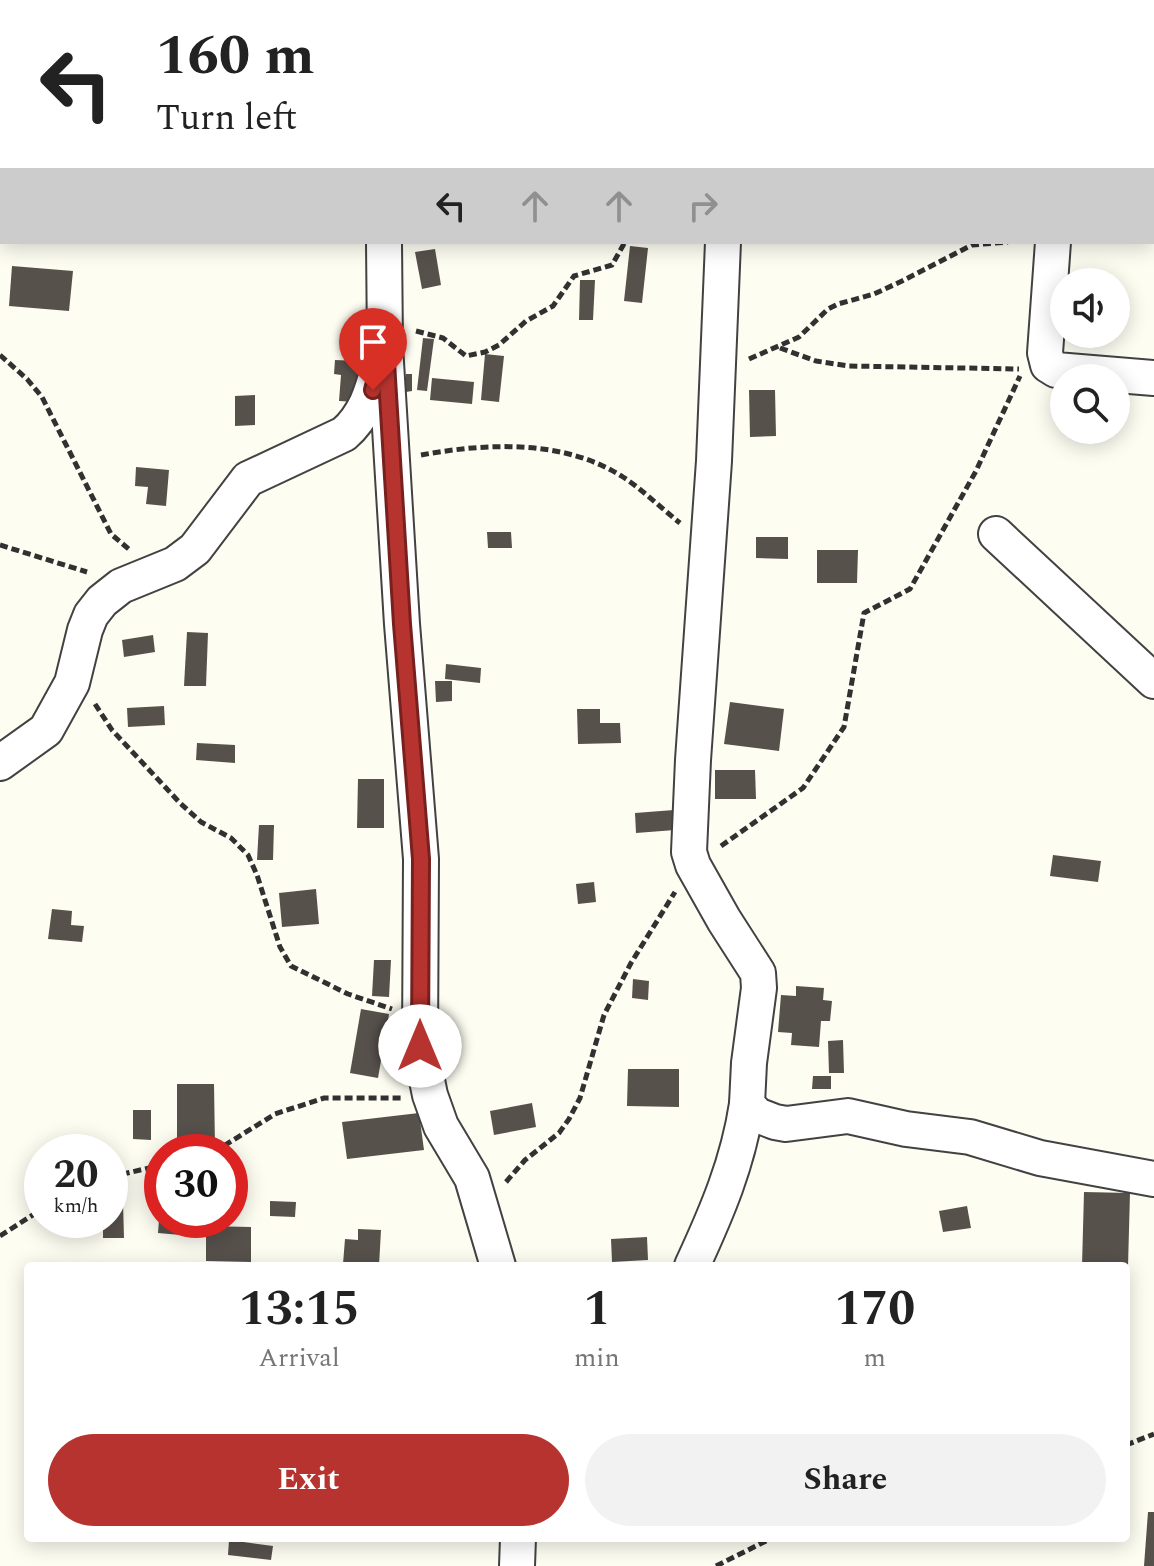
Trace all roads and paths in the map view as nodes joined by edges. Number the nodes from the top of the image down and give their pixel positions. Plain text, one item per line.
1 (384, 244) edge
2 (624, 244) edge
3 (723, 244) edge
4 (984, 244) edge
5 (1053, 244) edge
6 (385, 334) junction
7 (779, 348) junction
8 (0, 355) edge
9 (718, 368) junction
10 (1154, 378) edge
11 (392, 465) junction
12 (996, 534) dead end
13 (0, 545) edge
14 (708, 548) junction
15 (163, 569) junction
16 (121, 586) junction
17 (75, 674) junction
18 (1154, 681) edge
19 (0, 763) edge
20 (693, 865) junction
21 (420, 1046) junction
22 (430, 1095) junction
23 (747, 1104) junction
24 (243, 1134) edge
25 (1154, 1179) edge
26 (482, 1210) junction
27 (24, 1221) edge
28 (0, 1236) edge
29 (497, 1262) edge
30 (694, 1262) edge
31 (1154, 1434) edge
32 (1130, 1443) edge
33 (518, 1542) edge
34 (764, 1542) edge
35 (517, 1566) edge
36 (716, 1566) edge

1 - 6 street
2 - 6 path
3 - 9 street
4 - 7 path
5 - 10 street
6 - 11 street
6 - 15 street
7 - 9 path
7 - 20 path
8 - 15 path
9 - 14 street
11 - 14 path
11 - 21 street
12 - 18 street
13 - 16 path
14 - 20 street
15 - 16 street
16 - 17 street
17 - 19 street
17 - 21 path
20 - 23 street
20 - 26 path
21 - 22 street
22 - 24 path
22 - 26 street
23 - 25 street
23 - 30 street
26 - 29 street
27 - 28 path
31 - 32 path
33 - 35 street
34 - 36 path

